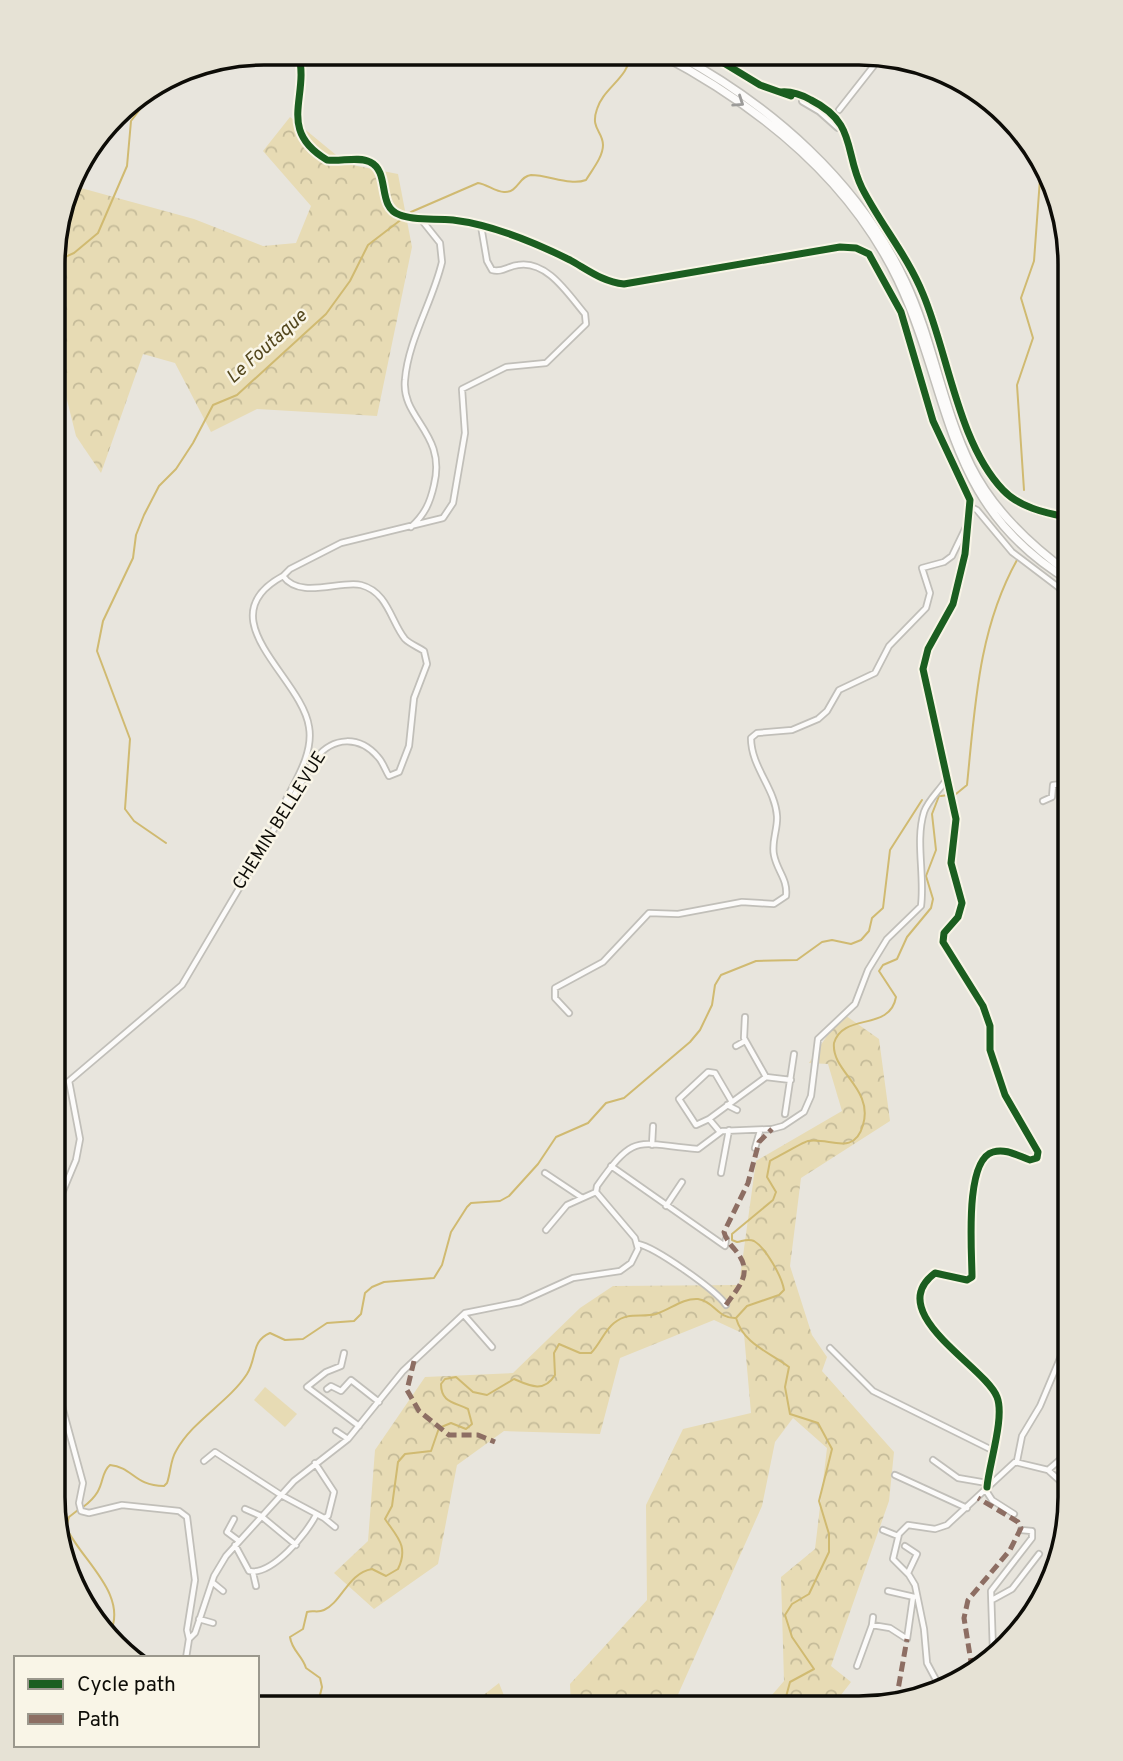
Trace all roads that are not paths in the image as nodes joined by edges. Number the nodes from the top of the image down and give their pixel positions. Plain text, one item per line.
1 (301, 65) edge
2 (679, 65) edge
3 (695, 65) edge
4 (727, 65) edge
5 (874, 66) edge
6 (781, 92) junction
7 (793, 97) junction
8 (839, 110) junction
9 (830, 113) junction
10 (838, 124) junction
11 (419, 218) junction
12 (481, 226) junction
13 (971, 507) junction
14 (1058, 514) edge
15 (967, 524) junction
16 (410, 527) junction
17 (1058, 564) edge
18 (1058, 572) edge
19 (283, 576) junction
20 (1058, 587) edge
21 (947, 779) junction
22 (1058, 784) edge
23 (1043, 801) dead end
24 (271, 831) junction
25 (569, 1013) dead end
26 (745, 1017) dead end
27 (745, 1041) junction
28 (736, 1046) dead end
29 (794, 1054) dead end
30 (766, 1077) junction
31 (791, 1080) junction
32 (729, 1103) junction
33 (737, 1110) dead end
34 (785, 1114) dead end
35 (709, 1119) junction
36 (653, 1126) dead end
37 (729, 1130) junction
38 (760, 1131) junction
39 (720, 1133) junction
40 (652, 1144) junction
41 (755, 1148) dead end
42 (611, 1166) junction
43 (545, 1173) dead end
44 (721, 1173) dead end
45 (682, 1182) dead end
46 (65, 1186) edge
47 (596, 1192) junction
48 (581, 1197) junction
49 (666, 1206) junction
50 (546, 1230) dead end
51 (726, 1239) dead end
52 (638, 1244) junction
53 (726, 1305) dead end
54 (464, 1315) junction
55 (492, 1346) dead end
56 (830, 1348) dead end
57 (344, 1353) dead end
58 (1058, 1363) edge
59 (327, 1389) dead end
60 (379, 1402) junction
61 (65, 1417) edge
62 (359, 1426) junction
63 (336, 1431) dead end
64 (348, 1439) junction
65 (992, 1450) junction
66 (933, 1460) dead end
67 (204, 1461) dead end
68 (1017, 1461) junction
69 (1058, 1461) edge
70 (315, 1464) junction
71 (1048, 1470) junction
72 (895, 1475) dead end
73 (1058, 1479) edge
74 (987, 1486) junction
75 (281, 1495) junction
76 (967, 1508) junction
77 (245, 1509) dead end
78 (1014, 1514) dead end
79 (316, 1515) junction
80 (261, 1516) junction
81 (324, 1518) junction
82 (234, 1519) dead end
83 (335, 1527) dead end
84 (883, 1530) dead end
85 (1021, 1530) dead end
86 (898, 1536) junction
87 (237, 1543) junction
88 (296, 1545) junction
89 (905, 1546) dead end
90 (1039, 1554) dead end
91 (253, 1573) junction
92 (908, 1573) junction
93 (212, 1582) junction
94 (256, 1586) dead end
95 (223, 1591) dead end
96 (888, 1591) dead end
97 (916, 1598) junction
98 (992, 1600) junction
99 (873, 1617) dead end
100 (199, 1619) junction
101 (213, 1623) dead end
102 (872, 1625) junction
103 (189, 1639) junction
104 (993, 1644) edge
105 (186, 1656) edge
106 (857, 1666) dead end
107 (937, 1681) edge

1 - 11 street
2 -> 18 highway
3 - 17 highway
4 - 6 main road
5 - 8 street
6 - 7 main road
6 - 9 main road
7 - 9 main road
7 - 10 main road
8 - 9 main road
8 - 10 street
9 - 10 main road
10 - 14 main road
11 - 12 street
11 - 16 street
12 - 13 street
12 - 16 street
13 - 15 street
13 - 20 street
15 - 21 street
15 - 25 street
16 - 19 street
19 - 24 street
19 - 24 street, CHEMIN BELLEVUE
21 - 38 street
21 - 65 street
22 - 23 street
24 - 46 street, CHEMIN BELLEVUE
26 - 27 street
27 - 28 street
27 - 30 street
29 - 31 street
30 - 31 street
30 - 32 street
31 - 34 street
32 - 33 street
32 - 35 street
32 - 35 street
35 - 39 street
36 - 40 street
37 - 38 street
37 - 39 street
37 - 44 street
38 - 41 street
39 - 40 street
40 - 42 street
42 - 47 street
42 - 49 street
43 - 48 street
45 - 49 street
47 - 48 street
47 - 52 street
48 - 50 street
49 - 51 street
52 - 53 street
52 - 54 street
54 - 55 street
54 - 60 street
56 - 65 street
57 - 62 street
58 - 68 street
59 - 60 street
60 - 62 street
61 - 103 street
62 - 64 street
63 - 64 street
64 - 70 street
65 - 74 street
66 - 74 street
67 - 75 street
68 - 71 street
68 - 74 street
69 - 71 street
70 - 75 street
70 - 81 street
71 - 73 street
72 - 76 street
74 - 76 street
74 - 78 street
75 - 79 street
75 - 80 street
76 - 86 street
77 - 80 street
79 - 81 street
79 - 88 street
80 - 87 street
80 - 88 street
81 - 83 street
82 - 87 street
84 - 86 street
85 - 98 street
86 - 92 street
87 - 91 street
87 - 93 street
88 - 91 street
89 - 92 street
90 - 98 street
91 - 94 street
92 - 97 street
93 - 95 street
93 - 100 street
96 - 97 street
97 - 102 street
97 - 107 street
98 - 104 street
99 - 102 street
100 - 101 street
100 - 103 street
102 - 106 street
103 - 105 street

